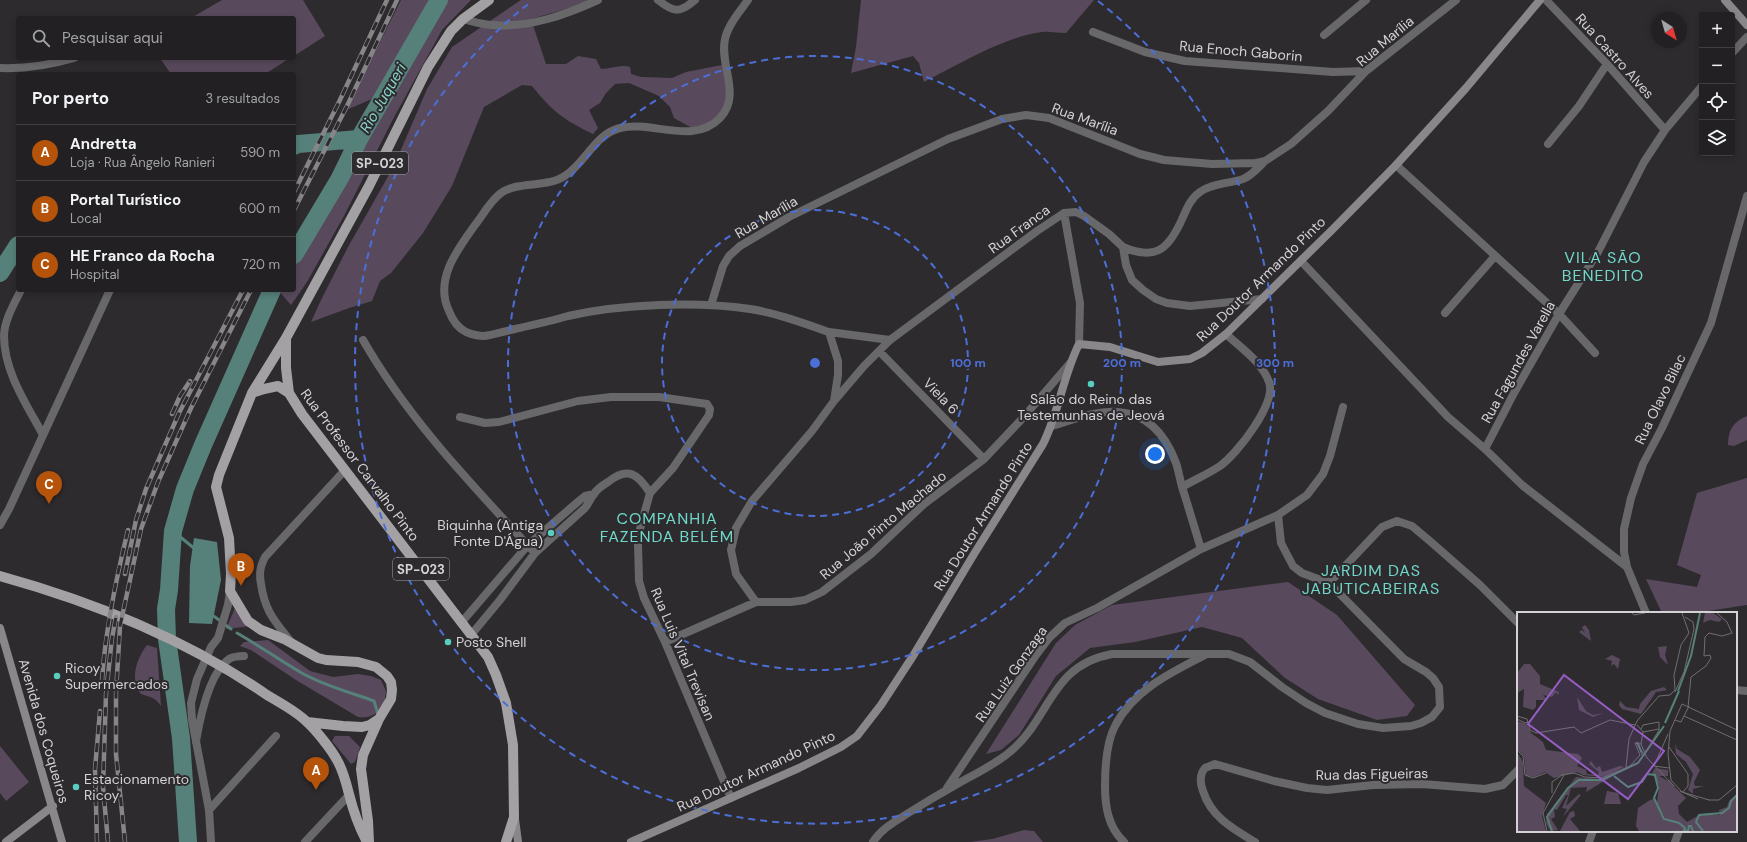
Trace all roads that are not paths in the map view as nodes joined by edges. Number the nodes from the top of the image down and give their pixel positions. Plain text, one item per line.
1 (490, 0) edge
2 (598, 0) edge
3 (658, 0) edge
4 (695, 0) edge
5 (748, 0) edge
6 (1366, 0) edge
7 (1456, 0) edge
8 (1540, 0) edge
9 (1546, 0) edge
10 (1725, 0) edge
11 (462, 19) junction
12 (1747, 25) edge
13 (1093, 32) dead end
14 (1324, 35) dead end
15 (1747, 37) edge
16 (1735, 50) edge
17 (67, 60) edge
18 (1607, 64) junction
19 (0, 68) edge
20 (1366, 72) junction
21 (1699, 90) edge
22 (1665, 130) junction
23 (1548, 144) dead end
24 (1265, 161) junction
25 (1396, 165) junction
26 (1747, 196) edge
27 (1064, 212) junction
28 (1123, 248) junction
29 (1495, 256) junction
30 (1300, 261) junction
31 (20, 292) edge
32 (109, 292) edge
33 (1262, 299) junction
34 (711, 305) junction
35 (1445, 312) dead end
36 (1559, 314) junction
37 (828, 332) junction
38 (1226, 334) junction
39 (286, 338) junction
40 (363, 340) dead end
41 (890, 340) junction
42 (1079, 344) junction
43 (879, 351) junction
44 (1594, 353) dead end
45 (1071, 362) junction
46 (252, 393) junction
47 (289, 393) junction
48 (834, 401) junction
49 (1343, 407) dead end
50 (460, 417) dead end
51 (1052, 426) junction
52 (43, 435) junction
53 (1485, 449) junction
54 (984, 459) junction
55 (345, 470) junction
56 (1182, 487) junction
57 (594, 494) junction
58 (650, 494) junction
59 (1278, 515) junction
60 (0, 525) edge
61 (528, 545) junction
62 (1201, 549) junction
63 (535, 553) junction
64 (1627, 567) junction
65 (0, 576) edge
66 (1329, 583) junction
67 (230, 591) junction
68 (756, 602) junction
69 (1645, 612) edge
70 (1517, 622) edge
71 (461, 623) junction
72 (0, 628) edge
73 (471, 635) junction
74 (665, 642) junction
75 (294, 645) junction
76 (1206, 654) junction
77 (244, 656) dead end
78 (1737, 690) edge
79 (1747, 691) edge
80 (380, 719) junction
81 (305, 720) junction
82 (276, 736) dead end
83 (196, 743) junction
84 (1517, 771) edge
85 (946, 790) junction
86 (349, 795) junction
87 (731, 798) junction
88 (53, 806) junction
89 (209, 810) junction
90 (514, 817) junction
91 (1593, 832) edge
92 (1679, 832) edge
93 (6, 842) edge
94 (62, 842) edge
95 (211, 842) edge
96 (305, 842) edge
97 (368, 842) edge
98 (506, 842) edge
99 (518, 842) edge
100 (631, 842) edge
101 (873, 842) edge
102 (1124, 842) edge
103 (1255, 842) edge
104 (1589, 842) edge
105 (1675, 842) edge

1 - 11 main road, SP-023
2 - 11 street
3 - 4 street
5 - 34 street
6 - 14 street
7 - 20 street, Rua Marília
8 - 25 main road, Rua Doutor Armando Pinto
9 - 18 street, Rua Castro Alves
10 - 12 main road
11 - 39 main road, SP-023
13 - 20 street, Rua Enoch Gaborin
15 - 16 street
17 - 19 street
18 - 22 street, Rua Castro Alves
18 - 23 street
20 - 24 street, Rua Marília
21 - 22 street, Rua Fagundes Varella
22 - 36 street, Rua Fagundes Varella
24 - 28 street
24 - 34 street, Rua Marília
25 - 29 street
25 - 30 main road, Rua Doutor Armando Pinto
26 - 64 street, Rua Olavo Bilac
27 - 28 street, Rua Franca
27 - 41 street, Rua Franca
27 - 42 street
28 - 33 street
29 - 35 street
29 - 36 street
30 - 33 main road, Rua Doutor Armando Pinto
30 - 53 street
31 - 52 street
32 - 52 street
33 - 38 main road, Rua Doutor Armando Pinto
34 - 37 street
36 - 44 street
36 - 53 street, Rua Fagundes Varella
37 - 41 street
37 - 48 street
38 - 42 main road, Rua Doutor Armando Pinto
38 - 56 street
39 - 46 main road, SP-023
39 - 47 main road, Rua Professor Carvalho Pinto / SP-023
40 - 61 street
41 - 43 street, Rua Franca
42 - 45 main road, Rua Doutor Armando Pinto
43 - 48 street, Rua Franca
43 - 54 street, Viela 6
45 - 51 main road, Rua Doutor Armando Pinto
45 - 54 street, Rua João Pinto Machado
46 - 47 main road
46 - 67 main road, SP-023
47 - 55 main road, Rua Professor Carvalho Pinto / SP-023
48 - 68 street
49 - 59 street, Rua Luiz Gonzaga
50 - 58 street
51 - 56 street
51 - 87 main road, Rua Doutor Armando Pinto
52 - 60 street
53 - 64 street
54 - 68 street, Rua João Pinto Machado
55 - 71 main road, Rua Professor Carvalho Pinto / SP-023
55 - 75 street
56 - 62 street
57 - 58 street
57 - 61 street
57 - 63 street
58 - 74 street, Rua Luis Vital Trevisan
59 - 62 street, Rua Luiz Gonzaga
59 - 66 street
61 - 63 street
61 - 71 street
62 - 85 street, Rua Luiz Gonzaga
63 - 73 street
64 - 69 street, Rua Olavo Bilac
65 - 81 main road
66 - 70 street
66 - 76 street
67 - 75 main road
67 - 83 street
68 - 74 street
71 - 73 main road, Rua Professor Carvalho Pinto / SP-023
72 - 88 main road, Avenida dos Coqueiros
73 - 90 main road, Rua Professor Carvalho Pinto / SP-023
74 - 87 street, Rua Luis Vital Trevisan
75 - 80 main road
76 - 85 street
76 - 102 street
77 - 83 street
78 - 79 street
80 - 81 main road
80 - 97 main road
81 - 86 main road
82 - 89 street
83 - 89 street
84 - 103 street, Rua das Figueiras
85 - 101 street
86 - 96 street
86 - 97 main road
87 - 100 main road, Rua Doutor Armando Pinto
88 - 93 main road
88 - 94 main road, Avenida dos Coqueiros
89 - 95 street
90 - 98 main road, SP-023
90 - 99 main road, Rua Professor Carvalho Pinto / SP-023
91 - 104 street
92 - 105 street

